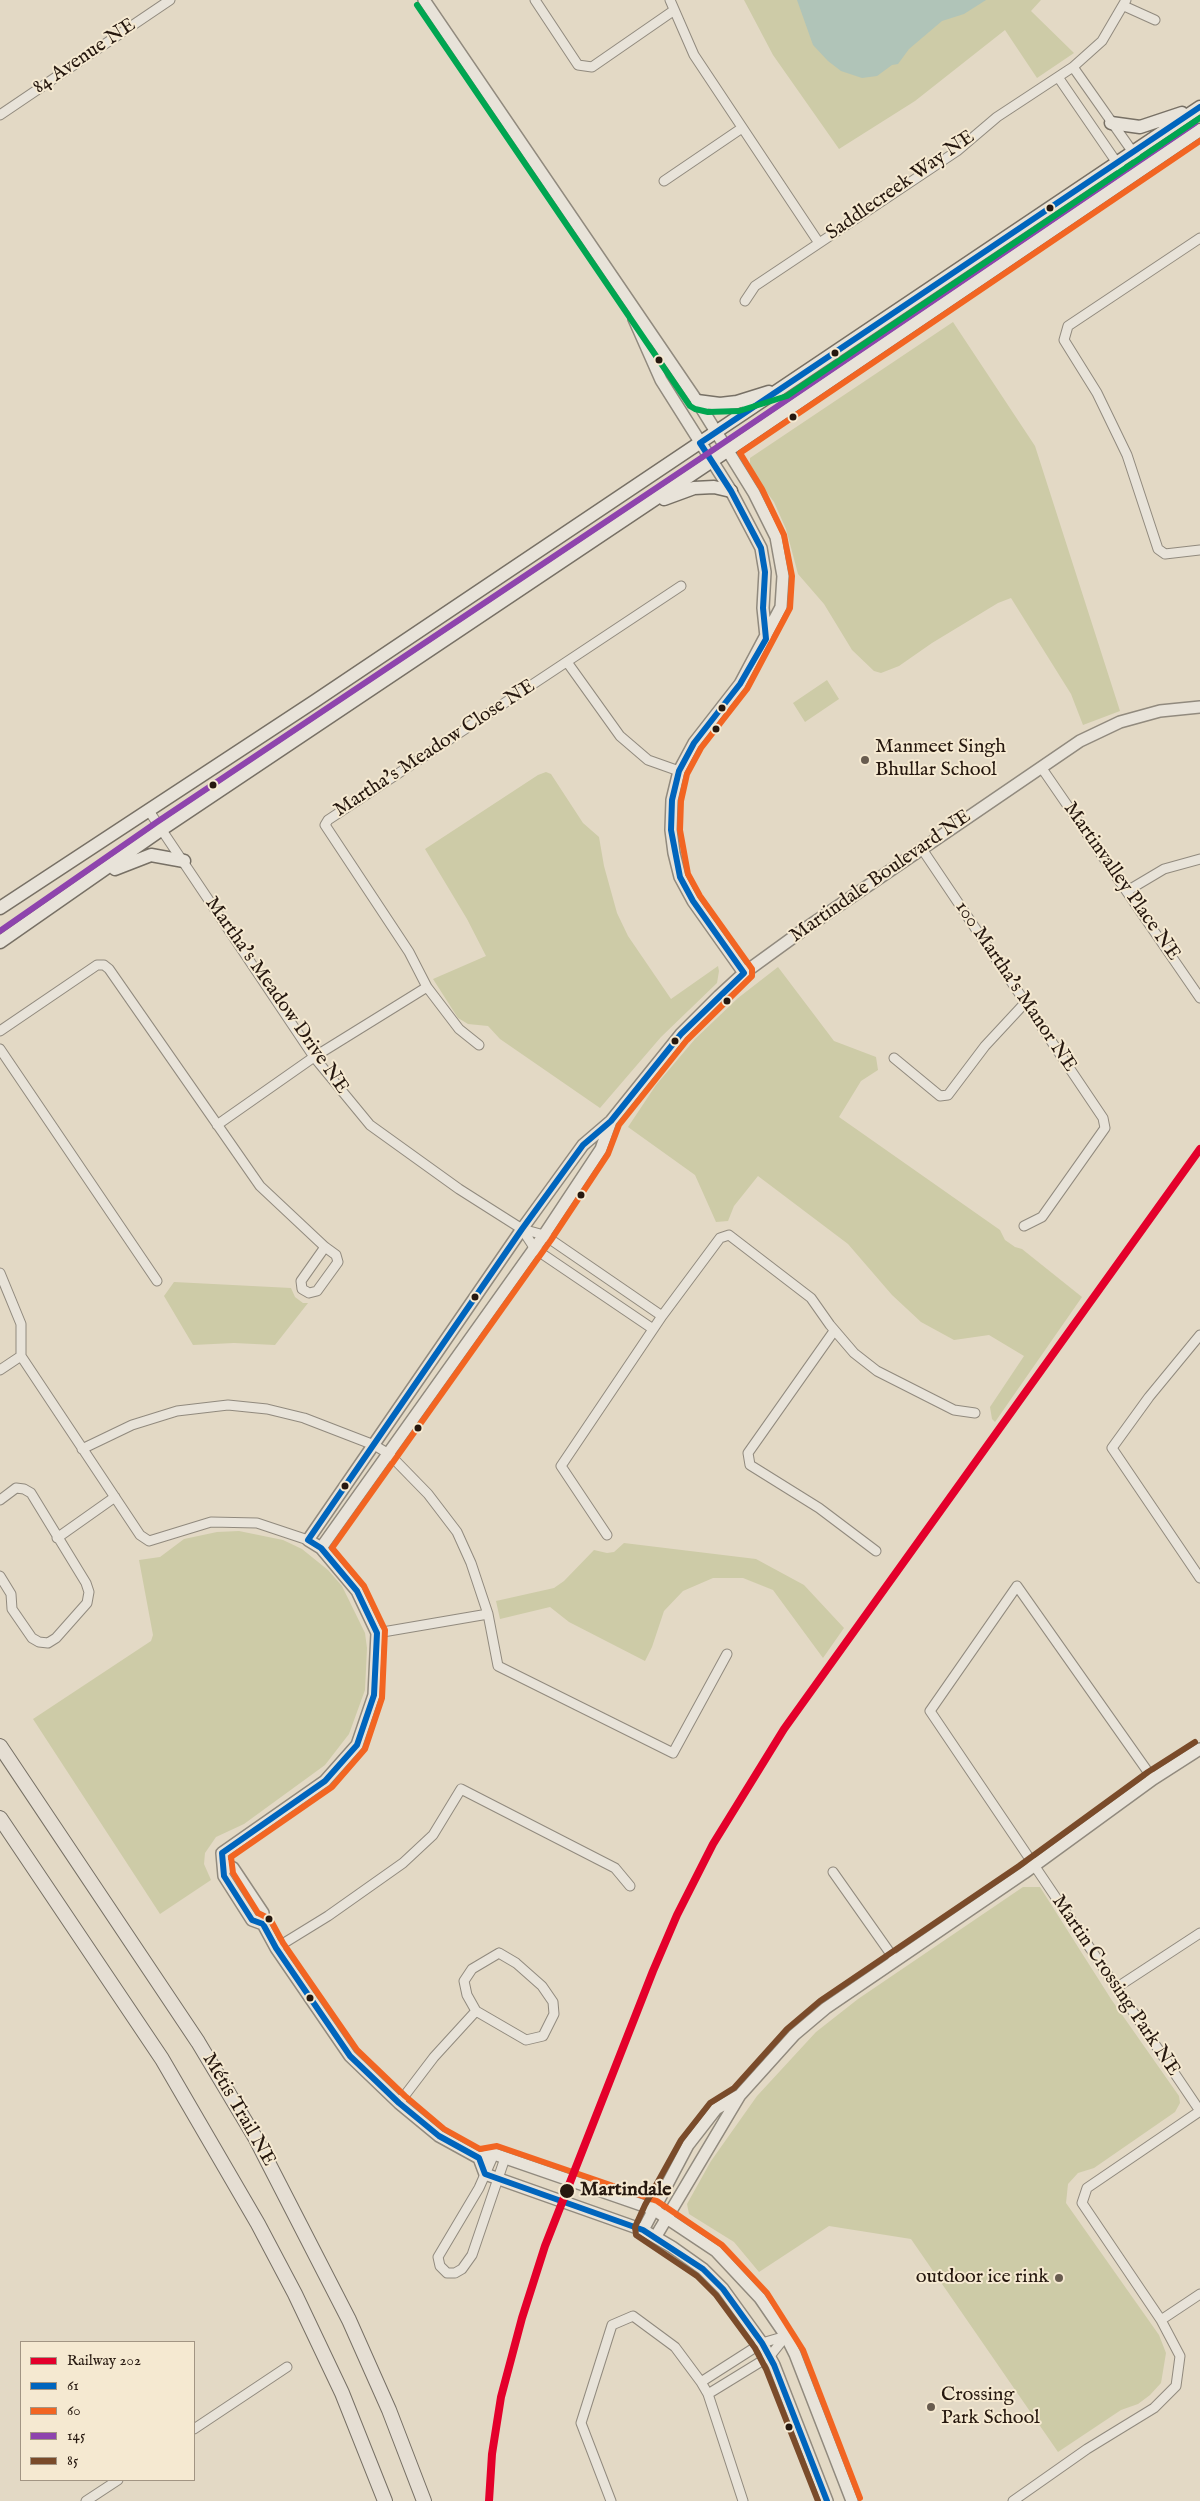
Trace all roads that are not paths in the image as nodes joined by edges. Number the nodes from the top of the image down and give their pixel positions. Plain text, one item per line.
1 (170, 0) edge
2 (424, 0) edge
3 (535, 0) edge
4 (670, 0) edge
5 (1125, 3) edge
6 (673, 11) junction
7 (1155, 20) dead end
8 (1073, 67) junction
9 (1058, 77) junction
10 (1200, 106) edge
11 (0, 115) edge
12 (1111, 123) junction
13 (742, 128) junction
14 (1200, 130) edge
15 (1132, 152) junction
16 (1117, 163) junction
17 (1144, 168) junction
18 (1128, 179) junction
19 (664, 181) dead end
20 (1200, 238) edge
21 (819, 243) junction
22 (622, 294) junction
23 (745, 301) dead end
24 (783, 388) junction
25 (697, 401) junction
26 (716, 432) junction
27 (700, 443) junction
28 (728, 450) junction
29 (712, 462) junction
30 (731, 491) junction
31 (643, 506) junction
32 (1200, 550) edge
33 (682, 586) dead end
34 (766, 639) junction
35 (567, 662) junction
36 (1200, 707) edge
37 (1040, 767) junction
38 (679, 772) junction
39 (149, 811) junction
40 (162, 829) junction
41 (922, 849) junction
42 (1200, 859) edge
43 (184, 861) junction
44 (85, 882) junction
45 (1127, 891) junction
46 (0, 908) edge
47 (0, 942) edge
48 (744, 973) junction
49 (427, 987) junction
50 (1200, 998) edge
51 (1024, 1004) junction
52 (0, 1031) edge
53 (479, 1045) dead end
54 (0, 1049) edge
55 (314, 1058) junction
56 (894, 1058) dead end
57 (611, 1121) junction
58 (217, 1125) junction
59 (1024, 1226) dead end
60 (522, 1229) junction
61 (544, 1235) junction
62 (325, 1247) junction
63 (534, 1249) junction
64 (0, 1273) edge
65 (157, 1281) dead end
66 (662, 1316) junction
67 (653, 1329) junction
68 (834, 1331) junction
69 (1200, 1335) edge
70 (21, 1356) junction
71 (0, 1370) edge
72 (975, 1414) dead end
73 (374, 1445) junction
74 (82, 1449) junction
75 (389, 1454) junction
76 (115, 1498) junction
77 (0, 1500) edge
78 (607, 1535) dead end
79 (57, 1538) junction
80 (308, 1540) junction
81 (321, 1548) junction
82 (876, 1551) dead end
83 (1199, 1575) edge
84 (0, 1576) edge
85 (488, 1614) junction
86 (377, 1633) junction
87 (727, 1654) dead end
88 (0, 1746) edge
89 (1200, 1749) edge
90 (1153, 1779) junction
91 (0, 1818) edge
92 (1034, 1865) junction
93 (833, 1872) dead end
94 (630, 1886) dead end
95 (1200, 1933) edge
96 (276, 1948) junction
97 (895, 1960) junction
98 (1116, 1988) junction
99 (476, 2011) junction
100 (740, 2095) junction
101 (399, 2103) junction
102 (1200, 2111) edge
103 (499, 2156) junction
104 (479, 2158) junction
105 (485, 2174) junction
106 (497, 2178) junction
107 (653, 2209) junction
108 (667, 2217) junction
109 (643, 2230) junction
110 (656, 2236) junction
111 (1200, 2294) edge
112 (1161, 2320) junction
113 (786, 2336) junction
114 (762, 2343) junction
115 (770, 2356) junction
116 (287, 2367) dead end
117 (701, 2382) junction
118 (708, 2394) junction
119 (195, 2428) edge
120 (116, 2481) edge
121 (86, 2501) edge
122 (385, 2501) edge
123 (424, 2501) edge
124 (611, 2501) edge
125 (744, 2501) edge
126 (827, 2501) edge
127 (852, 2501) edge
128 (1013, 2501) edge

1 - 11 street, 84 Avenue NE
2 - 22 street
3 - 6 street
4 - 6 street, Saddlecreek Way NE
5 - 7 street
5 - 8 street, Saddlecreek Way NE
6 - 13 street, Saddlecreek Way NE
8 - 9 street, Saddlecreek Way NE
8 - 12 street
9 - 16 street
9 - 21 street, Saddlecreek Way NE
10 - 12 main road
10 - 15 main road
12 - 15 street
13 - 19 street
13 - 21 street, Saddlecreek Way NE
14 - 17 main road
15 - 16 main road
15 - 17 street
16 - 18 street
16 - 24 main road
17 - 18 main road
18 - 28 main road
20 - 32 street
21 - 23 street
22 - 25 street
22 - 27 street
24 - 25 main road
24 - 26 main road
25 - 26 street
26 - 27 main road
26 - 28 street
27 - 29 street
27 - 39 main road
28 - 29 main road
28 - 34 street
29 - 30 street
29 - 31 main road
30 - 31 main road
30 - 34 street
31 - 40 main road
33 - 35 street, Martha's Meadow Close NE
34 - 38 street
35 - 38 street
35 - 49 street, Martha's Meadow Close NE
36 - 37 street, Martindale Boulevard NE
37 - 41 street, Martindale Boulevard NE
37 - 45 street, Martinvalley Place NE
38 - 48 street
39 - 40 street, Martha's Meadow Drive NE
39 - 46 main road
40 - 43 street, Martha's Meadow Drive NE
40 - 44 main road
41 - 48 street, Martindale Boulevard NE
41 - 51 street, 100 Martha's Manor NE
42 - 45 street
43 - 44 main road
43 - 55 street, Martha's Meadow Drive NE
44 - 47 main road
45 - 50 street, Martinvalley Place NE
48 - 57 street, Martindale Boulevard NE
49 - 53 street
49 - 55 street
51 - 56 street
51 - 59 street, 100 Martha's Manor NE
52 - 58 street
54 - 65 street
55 - 58 street
55 - 60 street, Martha's Meadow Drive NE
57 - 60 street, Martindale Boulevard NE
57 - 61 street, Martindale Boulevard NE
58 - 62 street
60 - 61 street
60 - 63 street
60 - 73 street, Martindale Boulevard NE
61 - 63 street, Martindale Boulevard NE
61 - 66 street
62 - 62 street
63 - 67 street
63 - 75 street, Martindale Boulevard NE
64 - 70 street
66 - 67 street
66 - 68 street
67 - 78 street
68 - 72 street
68 - 82 street
69 - 83 street
70 - 71 street
70 - 74 street
73 - 74 street
73 - 75 street
73 - 80 street, Martindale Boulevard NE
74 - 76 street
75 - 81 street, Martindale Boulevard NE
75 - 85 street
76 - 79 street
76 - 80 street
77 - 79 street
79 - 84 street
80 - 81 street
81 - 86 street
85 - 86 street
85 - 87 street
86 - 96 street
88 - 123 main road, Métis Trail NE
89 - 90 street
90 - 92 street
90 - 92 street, Martin Crossing Park NE
91 - 122 main road, Métis Trail NE
92 - 97 street
92 - 98 street, Martin Crossing Park NE
93 - 97 street
94 - 96 street
95 - 98 street
96 - 101 street
97 - 100 street
98 - 102 street, Martin Crossing Park NE
99 - 99 street
99 - 101 street
100 - 107 street
100 - 108 street
101 - 104 street
102 - 112 street, Martin Crossing Park NE
103 - 104 street
103 - 105 street
103 - 106 street
103 - 107 street
104 - 105 street
105 - 106 street
105 - 106 street
106 - 109 street
107 - 108 street
107 - 109 street
108 - 110 street
108 - 113 street
109 - 110 street
110 - 114 street
111 - 112 street
112 - 128 street, Martin Crossing Park NE
113 - 114 street
113 - 115 street
113 - 127 street
114 - 115 street
114 - 117 street
115 - 118 street
115 - 126 street
116 - 119 street
117 - 118 street
117 - 124 street
118 - 125 street
120 - 121 street

